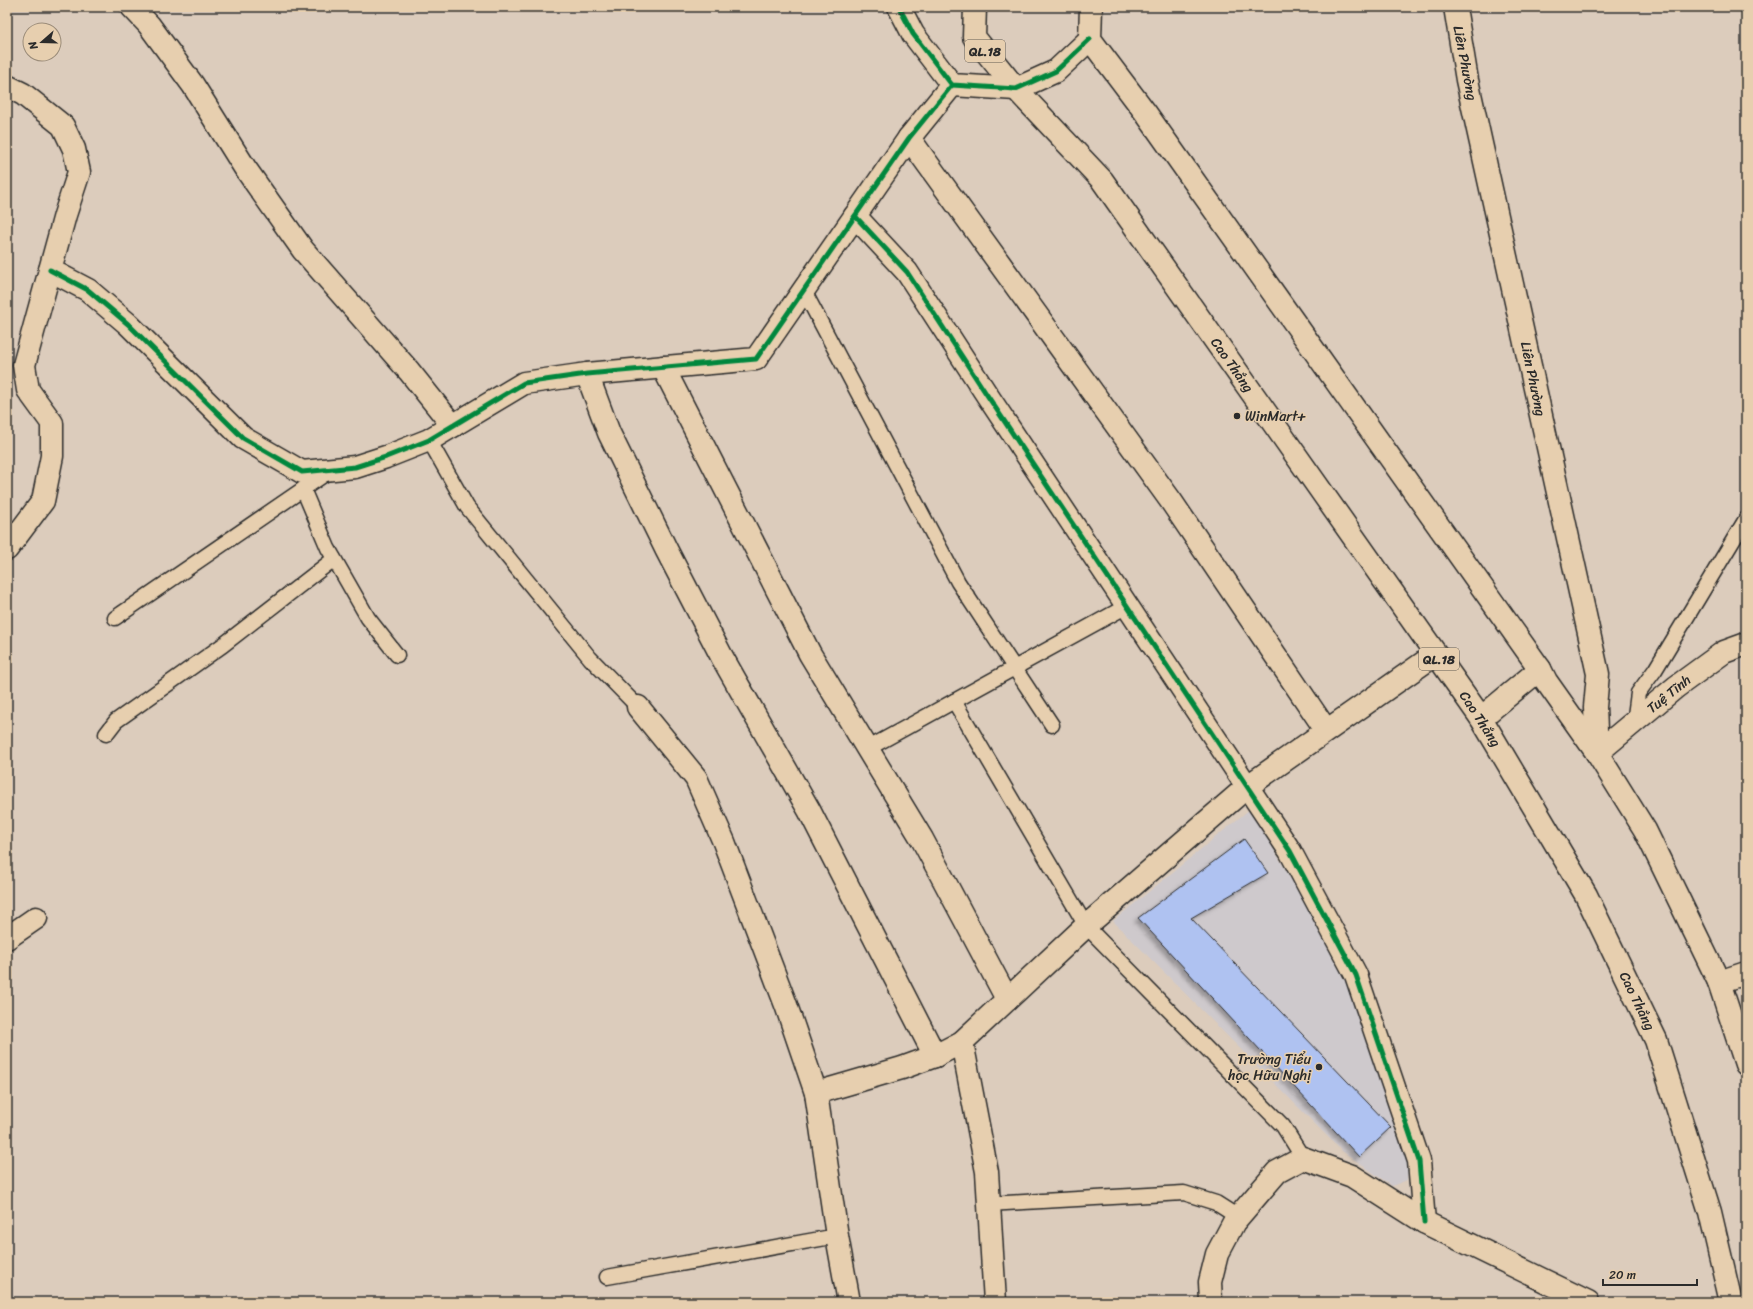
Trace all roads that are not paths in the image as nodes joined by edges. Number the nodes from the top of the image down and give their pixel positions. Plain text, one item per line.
1 (132, 7) edge
2 (899, 7) edge
3 (913, 7) edge
4 (975, 7) edge
5 (1091, 7) edge
6 (1454, 7) edge
7 (913, 34) junction
8 (1090, 39) junction
9 (952, 85) junction
10 (7, 86) edge
11 (1016, 89) junction
12 (909, 138) junction
13 (855, 216) junction
14 (50, 270) junction
15 (804, 291) junction
16 (663, 367) junction
17 (587, 374) junction
18 (453, 426) junction
19 (429, 440) junction
20 (332, 469) junction
21 (303, 489) junction
22 (1746, 519) edge
23 (7, 549) edge
24 (334, 559) junction
25 (1128, 606) junction
26 (115, 618) dead end
27 (1746, 644) edge
28 (1436, 654) junction
29 (397, 655) dead end
30 (1014, 668) junction
31 (1540, 669) junction
32 (954, 701) junction
33 (638, 707) joint
34 (1481, 718) junction
35 (1634, 723) junction
36 (1052, 725) dead end
37 (1326, 730) junction
38 (106, 734) dead end
39 (867, 749) junction
40 (1598, 753) junction
41 (1248, 786) junction
42 (36, 918) dead end
43 (1086, 926) junction
44 (7, 938) edge
45 (1746, 972) edge
46 (1719, 982) junction
47 (1007, 999) junction
48 (962, 1042) junction
49 (934, 1056) junction
50 (1746, 1064) edge
51 (816, 1093) junction
52 (1303, 1158) junction
53 (989, 1204) junction
54 (1238, 1218) junction
55 (1424, 1222) junction
56 (837, 1236) junction
57 (607, 1277) dead end
58 (849, 1302) edge
59 (995, 1302) edge
60 (1211, 1302) edge
61 (1588, 1302) edge
62 (1731, 1302) edge

1 - 18 main road
2 - 7 main road
3 - 7 main road
4 - 11 main road, QL.18
5 - 8 main road
6 - 40 main road, Liên Phường
7 - 9 main road
8 - 11 main road
8 - 31 main road
9 - 11 main road
9 - 12 main road
10 - 14 main road
11 - 28 main road, Cao Thắng / QL.18
12 - 13 main road
12 - 37 main road
13 - 15 main road
13 - 25 main road
14 - 20 main road
14 - 23 main road
15 - 16 main road
15 - 30 lane
16 - 17 main road
16 - 39 main road
17 - 18 main road
17 - 49 main road
18 - 19 main road
19 - 20 main road
19 - 33 lane
20 - 21 lane
21 - 24 lane
21 - 26 lane
22 - 35 lane
24 - 29 lane
24 - 38 lane
25 - 30 lane
25 - 41 main road
27 - 35 main road, Tuệ Tĩnh
28 - 34 main road, Cao Thắng / QL.18
28 - 37 main road
30 - 32 lane
30 - 36 lane
31 - 34 main road
31 - 40 main road
32 - 39 lane
32 - 43 lane
33 - 51 main road
34 - 62 main road, Cao Thắng / QL.18
35 - 40 main road, Tuệ Tĩnh
37 - 41 main road
39 - 47 main road
40 - 46 main road
41 - 43 main road
41 - 55 main road
42 - 44 main road
43 - 47 main road
43 - 52 lane
45 - 46 main road
46 - 50 main road
47 - 48 main road
48 - 49 main road
48 - 53 main road
49 - 51 main road
51 - 56 main road
52 - 54 main road
52 - 55 main road
53 - 54 lane
53 - 59 main road
54 - 60 main road
55 - 61 main road
56 - 57 lane
56 - 58 main road

